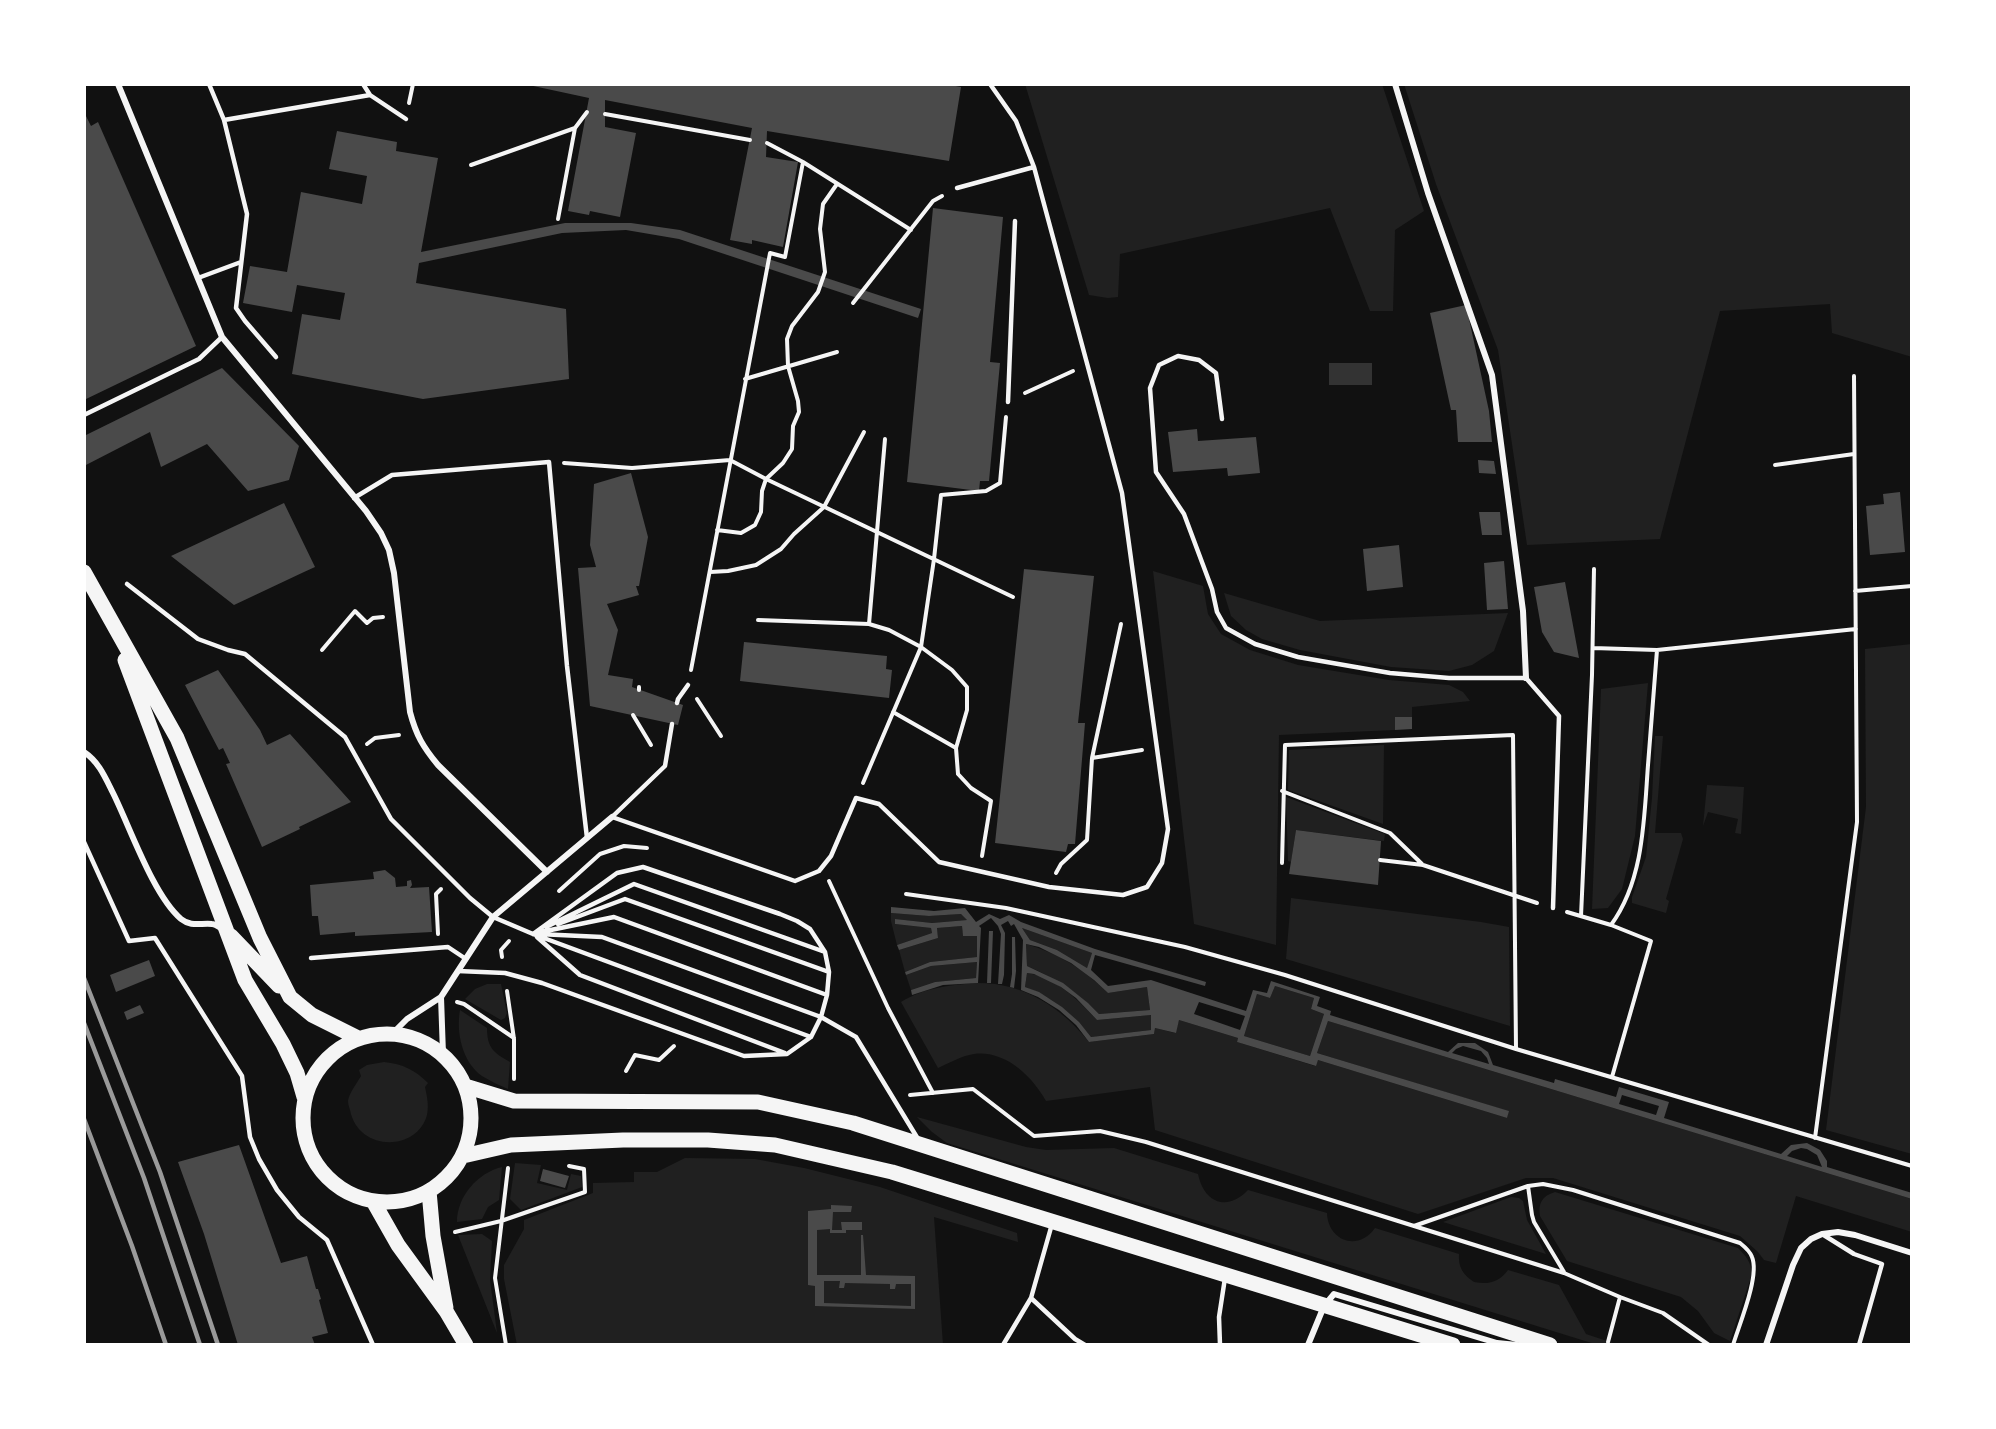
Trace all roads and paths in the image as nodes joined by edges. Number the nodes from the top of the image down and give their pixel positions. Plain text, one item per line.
1 (118, 84) edge
2 (209, 84) edge
3 (363, 84) edge
4 (990, 84) edge
5 (1395, 84) edge
6 (370, 94) junction
7 (587, 112) dead end
8 (605, 114) dead end
9 (406, 119) dead end
10 (224, 120) junction
11 (575, 128) junction
12 (750, 140) dead end
13 (766, 143) dead end
14 (803, 162) junction
15 (471, 165) dead end
16 (1034, 167) junction
17 (837, 184) junction
18 (957, 188) joint
19 (558, 219) dead end
20 (1015, 221) dead end
21 (911, 230) junction
22 (241, 262) junction
23 (198, 278) junction
24 (853, 303) dead end
25 (222, 338) junction
26 (837, 352) dead end
27 (276, 357) dead end
28 (1087, 364) junction
29 (788, 366) junction
30 (1854, 376) dead end
31 (745, 379) junction
32 (1008, 402) junction
33 (84, 415) edge
34 (1222, 419) dead end
35 (864, 432) dead end
36 (885, 439) dead end
37 (1854, 454) junction
38 (730, 460) junction
39 (549, 462) junction
40 (1775, 465) dead end
41 (766, 479) junction
42 (354, 498) junction
43 (824, 507) junction
44 (717, 530) junction
45 (876, 532) junction
46 (934, 560) junction
47 (1594, 568) dead end
48 (84, 572) edge
49 (710, 572) junction
50 (127, 584) dead end
51 (1912, 586) edge
52 (1855, 591) junction
53 (1013, 597) dead end
54 (108, 616) junction
55 (373, 618) dead end
56 (758, 620) dead end
57 (1122, 622) dead end
58 (869, 624) junction
59 (1856, 629) junction
60 (921, 647) junction
61 (1593, 648) junction
62 (322, 650) dead end
63 (1657, 650) junction
64 (1526, 678) junction
65 (688, 686) junction
66 (677, 703) dead end
67 (892, 712) junction
68 (672, 724) dead end
69 (398, 735) dead end
70 (721, 736) dead end
71 (375, 738) dead end
72 (956, 748) junction
73 (1157, 748) junction
74 (84, 752) edge
75 (1092, 758) junction
76 (1282, 791) junction
77 (856, 798) junction
78 (612, 817) junction
79 (661, 834) junction
80 (587, 838) junction
81 (84, 842) edge
82 (1380, 860) dead end
83 (1282, 863) dead end
84 (1423, 865) junction
85 (819, 871) junction
86 (980, 871) junction
87 (547, 872) junction
88 (450, 879) junction
89 (1049, 887) junction
90 (906, 894) dead end
91 (1515, 896) junction
92 (552, 898) dead end
93 (1553, 908) junction
94 (1581, 916) junction
95 (493, 917) junction
96 (1611, 925) junction
97 (520, 928) junction
98 (227, 932) junction
99 (533, 934) junction
100 (431, 948) junction
101 (825, 952) junction
102 (311, 958) dead end
103 (466, 959) junction
104 (458, 971) junction
105 (829, 972) junction
106 (505, 973) junction
107 (827, 995) junction
108 (290, 997) junction
109 (441, 997) junction
110 (821, 1017) junction
111 (393, 1034) junction
112 (811, 1037) junction
113 (358, 1038) junction
114 (514, 1039) junction
115 (676, 1044) dead end
116 (1516, 1049) junction
117 (443, 1054) junction
118 (787, 1054) junction
119 (626, 1071) dead end
120 (1612, 1077) junction
121 (465, 1086) junction
122 (933, 1093) junction
123 (304, 1097) junction
124 (891, 1097) junction
125 (514, 1101) junction
126 (1815, 1138) junction
127 (511, 1145) junction
128 (922, 1147) junction
129 (463, 1156) junction
130 (561, 1165) dead end
131 (1912, 1166) edge
132 (1528, 1186) junction
133 (429, 1191) junction
134 (373, 1201) junction
135 (501, 1221) junction
136 (1052, 1222) junction
137 (1414, 1226) junction
138 (1822, 1234) junction
139 (433, 1236) junction
140 (1912, 1252) edge
141 (1564, 1273) junction
142 (1225, 1275) junction
143 (1620, 1297) junction
144 (1030, 1298) junction
145 (1324, 1306) junction
146 (446, 1311) junction
147 (1608, 1342) dead end
148 (373, 1345) edge
149 (466, 1345) edge
150 (506, 1345) edge
151 (1003, 1345) edge
152 (1085, 1345) edge
153 (1220, 1345) edge
154 (1308, 1345) edge
155 (1453, 1345) edge
156 (1517, 1345) edge
157 (1550, 1345) edge
158 (1709, 1345) edge
159 (1733, 1345) edge
160 (1766, 1345) edge
161 (1859, 1345) edge

1 - 23 street
2 - 10 lane
3 - 6 lane
4 - 16 lane
5 - 64 street
6 - 9 lane
6 - 10 lane
7 - 11 path
8 - 12 path
10 - 22 lane
11 - 15 path
11 - 19 path
13 - 14 path
14 - 17 path
14 - 31 path
16 - 18 lane
16 - 28 lane
17 - 21 path
17 - 29 path
18 - 21 path
20 - 32 lane
21 - 24 path
22 - 23 lane
22 - 27 lane
23 - 25 street
25 - 33 lane
25 - 42 street
26 - 29 path
28 - 32 path
28 - 73 lane
29 - 31 path
29 - 41 path
30 - 37 path
31 - 38 path
32 - 46 path
34 - 64 lane
35 - 43 path
36 - 45 path
37 - 40 path
37 - 52 path
38 - 39 path
38 - 41 path
38 - 44 path
39 - 42 lane
39 - 80 lane
41 - 43 path
41 - 44 path
42 - 87 street
43 - 45 path
43 - 49 path
44 - 49 path
45 - 46 path
45 - 58 path
46 - 53 path
46 - 60 path
47 - 61 path
48 - 54 main road
49 - 65 path
50 - 88 lane
51 - 52 path
52 - 59 path
54 - 98 main road
54 - 108 main road
55 - 62 path
56 - 58 path
57 - 75 path
58 - 60 path
59 - 63 path
59 - 126 path
60 - 67 path
60 - 72 path
61 - 63 path
61 - 94 path
63 - 96 path
64 - 93 lane
65 - 66 lane
65 - 70 path
67 - 72 path
67 - 77 path
68 - 78 lane
69 - 71 path
72 - 86 path
73 - 75 path
73 - 89 lane
74 - 98 street
75 - 89 path
76 - 83 path
76 - 84 path
76 - 91 path
77 - 85 lane
77 - 86 lane
78 - 79 lane
78 - 80 street
79 - 85 lane
79 - 92 path
80 - 87 street
81 - 148 lane
82 - 84 path
84 - 91 path
85 - 122 path
86 - 89 lane
87 - 95 street
88 - 95 lane
88 - 100 path
90 - 116 path
91 - 93 path
91 - 116 path
93 - 94 path
94 - 96 path
95 - 97 lane
95 - 103 street
96 - 120 path
97 - 99 lane
97 - 106 path
98 - 108 main road
98 - 123 main road
99 - 101 lane
99 - 101 lane
99 - 105 lane
99 - 107 lane
99 - 110 lane
99 - 112 lane
99 - 118 lane
100 - 102 lane
100 - 103 lane
101 - 105 lane
103 - 104 street
104 - 106 lane
104 - 109 street
105 - 107 lane
106 - 114 path
106 - 118 lane
107 - 110 lane
108 - 113 main road
109 - 111 street
109 - 114 path
109 - 117 street
110 - 112 lane
110 - 124 lane
111 - 113 main road
111 - 117 main road
112 - 118 lane
113 - 123 main road
114 - 125 path
115 - 119 path
116 - 120 path
117 - 121 main road
120 - 126 path
121 - 125 main road
121 - 129 main road
122 - 124 path
122 - 137 path
123 - 134 main road
124 - 128 lane
125 - 128 main road
126 - 131 path
127 - 129 main road
127 - 135 path
127 - 136 main road
128 - 157 main road
129 - 133 main road
130 - 135 path
132 - 137 path
132 - 141 path
132 - 159 path
133 - 134 main road
133 - 139 main road
134 - 146 main road
135 - 139 path
135 - 150 path
136 - 142 main road
136 - 144 lane
137 - 141 path
138 - 140 street
138 - 160 street
138 - 161 lane
139 - 146 main road
141 - 143 path
142 - 145 main road
142 - 153 lane
143 - 147 path
143 - 158 path
144 - 151 lane
144 - 152 lane
145 - 154 street
145 - 155 main road
145 - 156 street
146 - 149 main road

